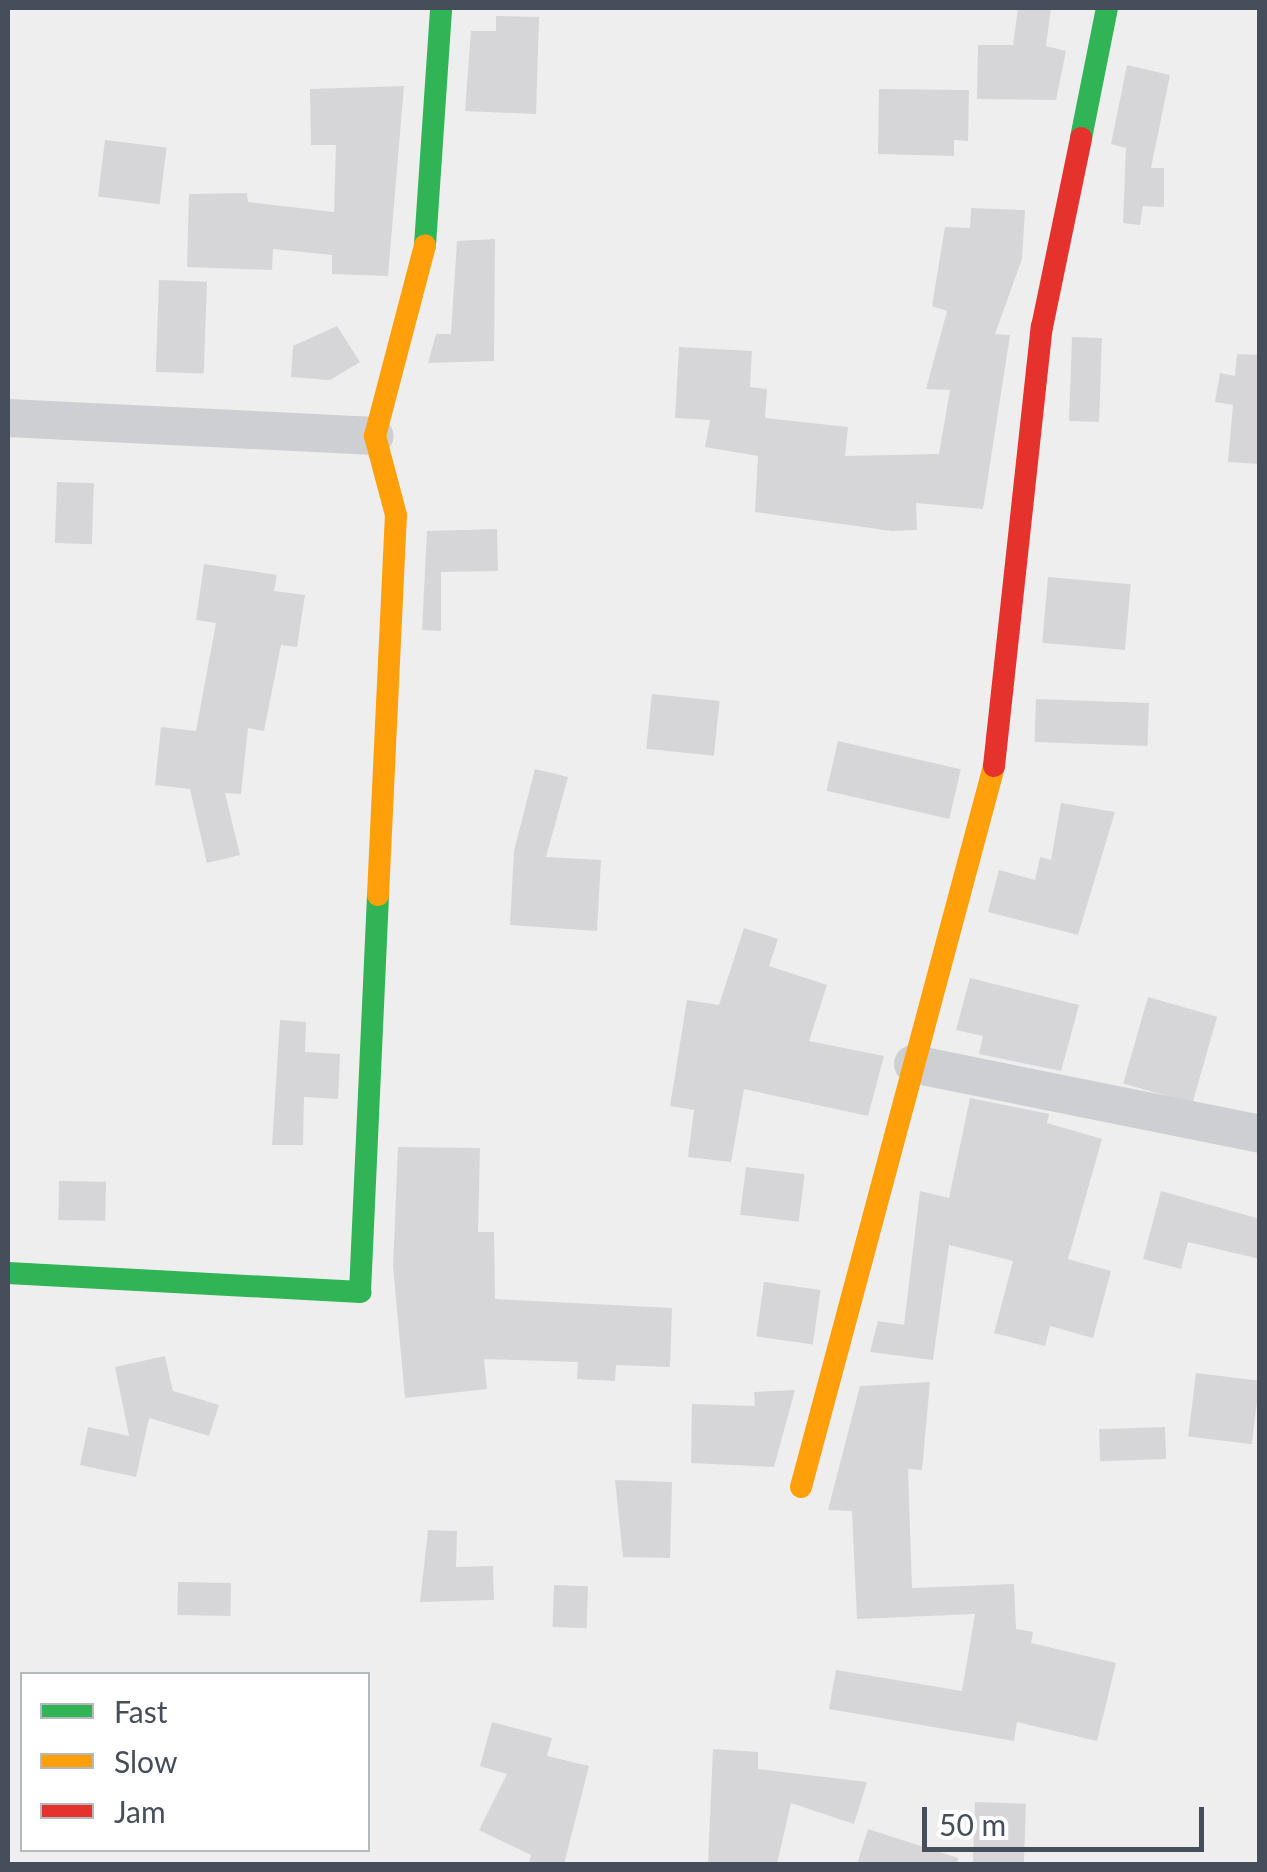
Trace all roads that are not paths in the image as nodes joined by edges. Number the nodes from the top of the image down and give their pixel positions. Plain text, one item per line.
1 (442, 8) edge
2 (1107, 8) edge
3 (8, 418) edge
4 (375, 436) junction
5 (913, 1064) junction
6 (1260, 1134) edge
7 (8, 1274) edge
8 (801, 1487) dead end

1 - 4 street
2 - 5 street
3 - 4 street
4 - 7 street
5 - 6 street
5 - 8 street

